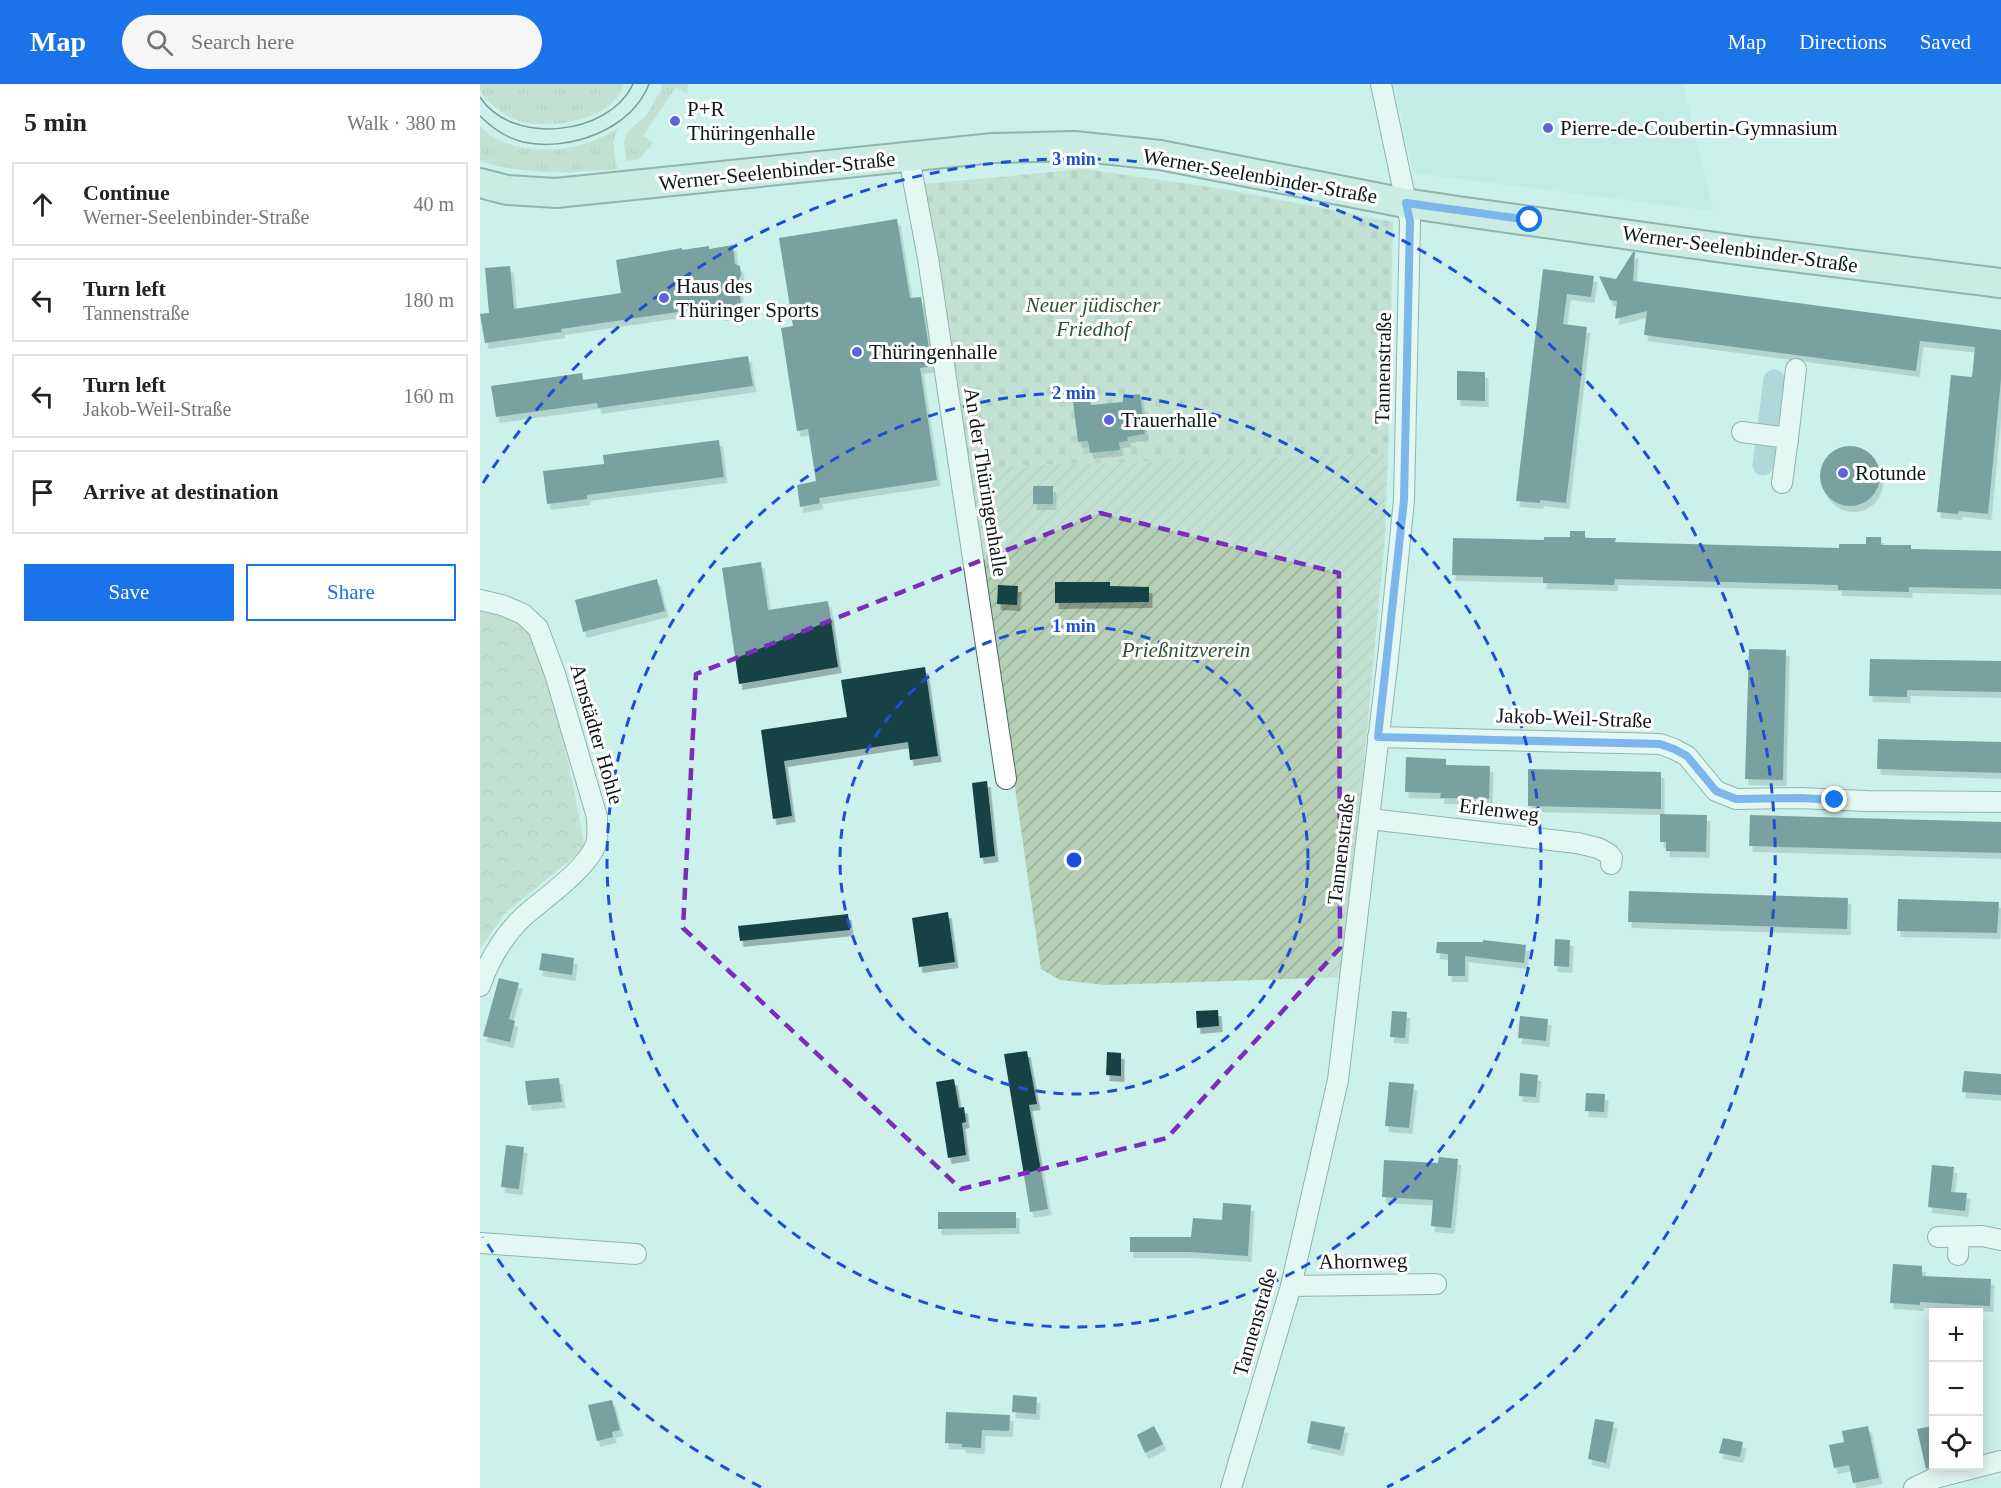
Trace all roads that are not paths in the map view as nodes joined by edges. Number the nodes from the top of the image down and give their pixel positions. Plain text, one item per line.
1 (1381, 84) edge
2 (909, 158) junction
3 (480, 183) edge
4 (1406, 203) junction
5 (2001, 283) edge
6 (1796, 369) dead end
7 (1742, 432) dead end
8 (1774, 436) junction
9 (1782, 483) dead end
10 (480, 600) edge
11 (1378, 737) junction
12 (1006, 779) dead end
13 (2001, 802) edge
14 (1370, 819) junction
15 (1611, 864) dead end
16 (480, 986) edge
17 (1938, 1237) dead end
18 (2001, 1240) edge
19 (480, 1243) edge
20 (636, 1254) dead end
21 (1436, 1284) dead end
22 (1291, 1286) junction
23 (2001, 1461) edge
24 (1230, 1488) edge
25 (1914, 1488) edge

1 - 4 street, Tannenstraße
2 - 3 street, Werner-Seelenbinder-Straße
2 - 4 street, Werner-Seelenbinder-Straße
2 - 12 street, An der Thüringenhalle
4 - 5 street, Werner-Seelenbinder-Straße
4 - 11 street, Tannenstraße
6 - 8 street
7 - 8 street
8 - 9 street
10 - 16 street, Arnstädter Hohle
11 - 13 street, Jakob-Weil-Straße
11 - 14 street, Tannenstraße
14 - 15 street, Erlenweg
14 - 22 street, Tannenstraße
17 - 18 street
19 - 20 street
21 - 22 street, Ahornweg
22 - 24 street, Tannenstraße
23 - 25 street

